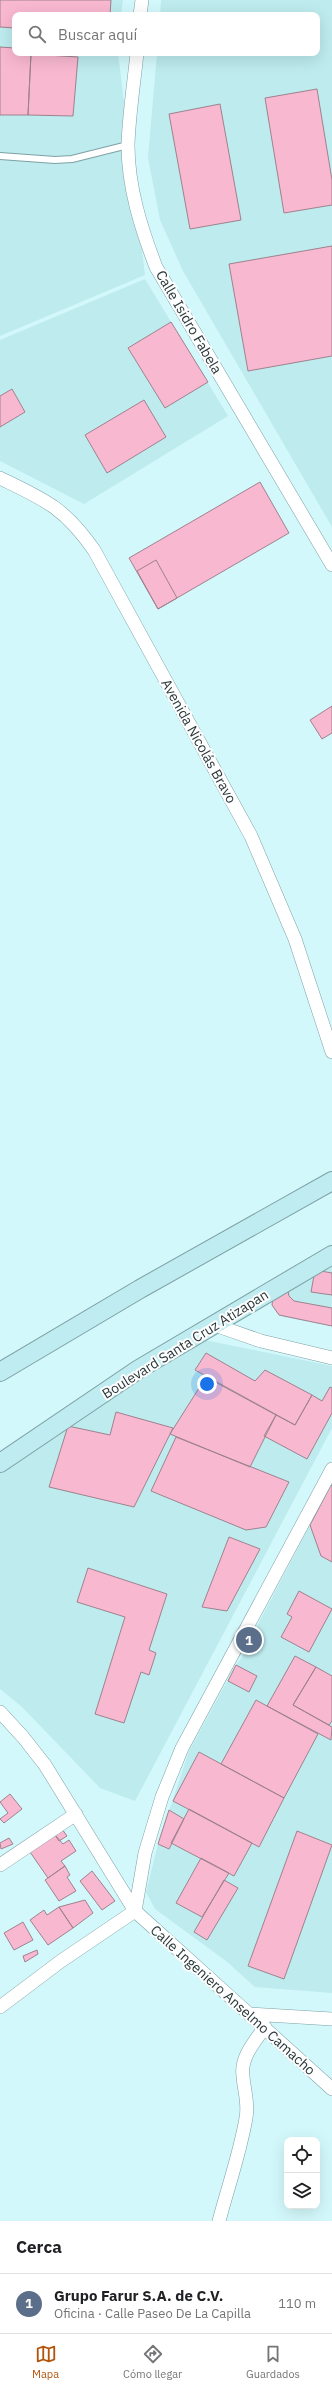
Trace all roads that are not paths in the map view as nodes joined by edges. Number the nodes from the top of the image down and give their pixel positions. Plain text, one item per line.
1 (142, 0) edge
2 (140, 12) edge
3 (136, 56) edge
4 (128, 145) junction
5 (0, 156) edge
6 (0, 478) edge
7 (332, 564) edge
8 (332, 1052) edge
9 (332, 1181) edge
10 (332, 1255) edge
11 (212, 1324) junction
12 (332, 1358) edge
13 (0, 1372) edge
14 (0, 1463) edge
15 (332, 1469) edge
16 (0, 1712) edge
17 (76, 1814) junction
18 (0, 1865) edge
19 (135, 1911) junction
20 (0, 2007) edge
21 (251, 2014) junction
22 (332, 2019) edge
23 (265, 2027) junction
24 (332, 2089) edge
25 (218, 2221) edge

1 - 2 street
3 - 4 street, Calle Isidro Fabela
4 - 5 lane
4 - 7 street, Calle Isidro Fabela
6 - 8 street, Avenida Nicolás Bravo
9 - 13 main road
10 - 11 main road, Boulevard Santa Cruz Atizapan
11 - 12 street
11 - 14 main road, Boulevard Santa Cruz Atizapan
15 - 19 street
16 - 17 street, Calle Ingeniero Anselmo Camacho
17 - 18 street
17 - 19 street, Calle Ingeniero Anselmo Camacho
19 - 20 street
19 - 21 street, Calle Ingeniero Anselmo Camacho
21 - 22 street
21 - 23 street, Calle Ingeniero Anselmo Camacho
23 - 24 street, Calle Ingeniero Anselmo Camacho
23 - 25 street

